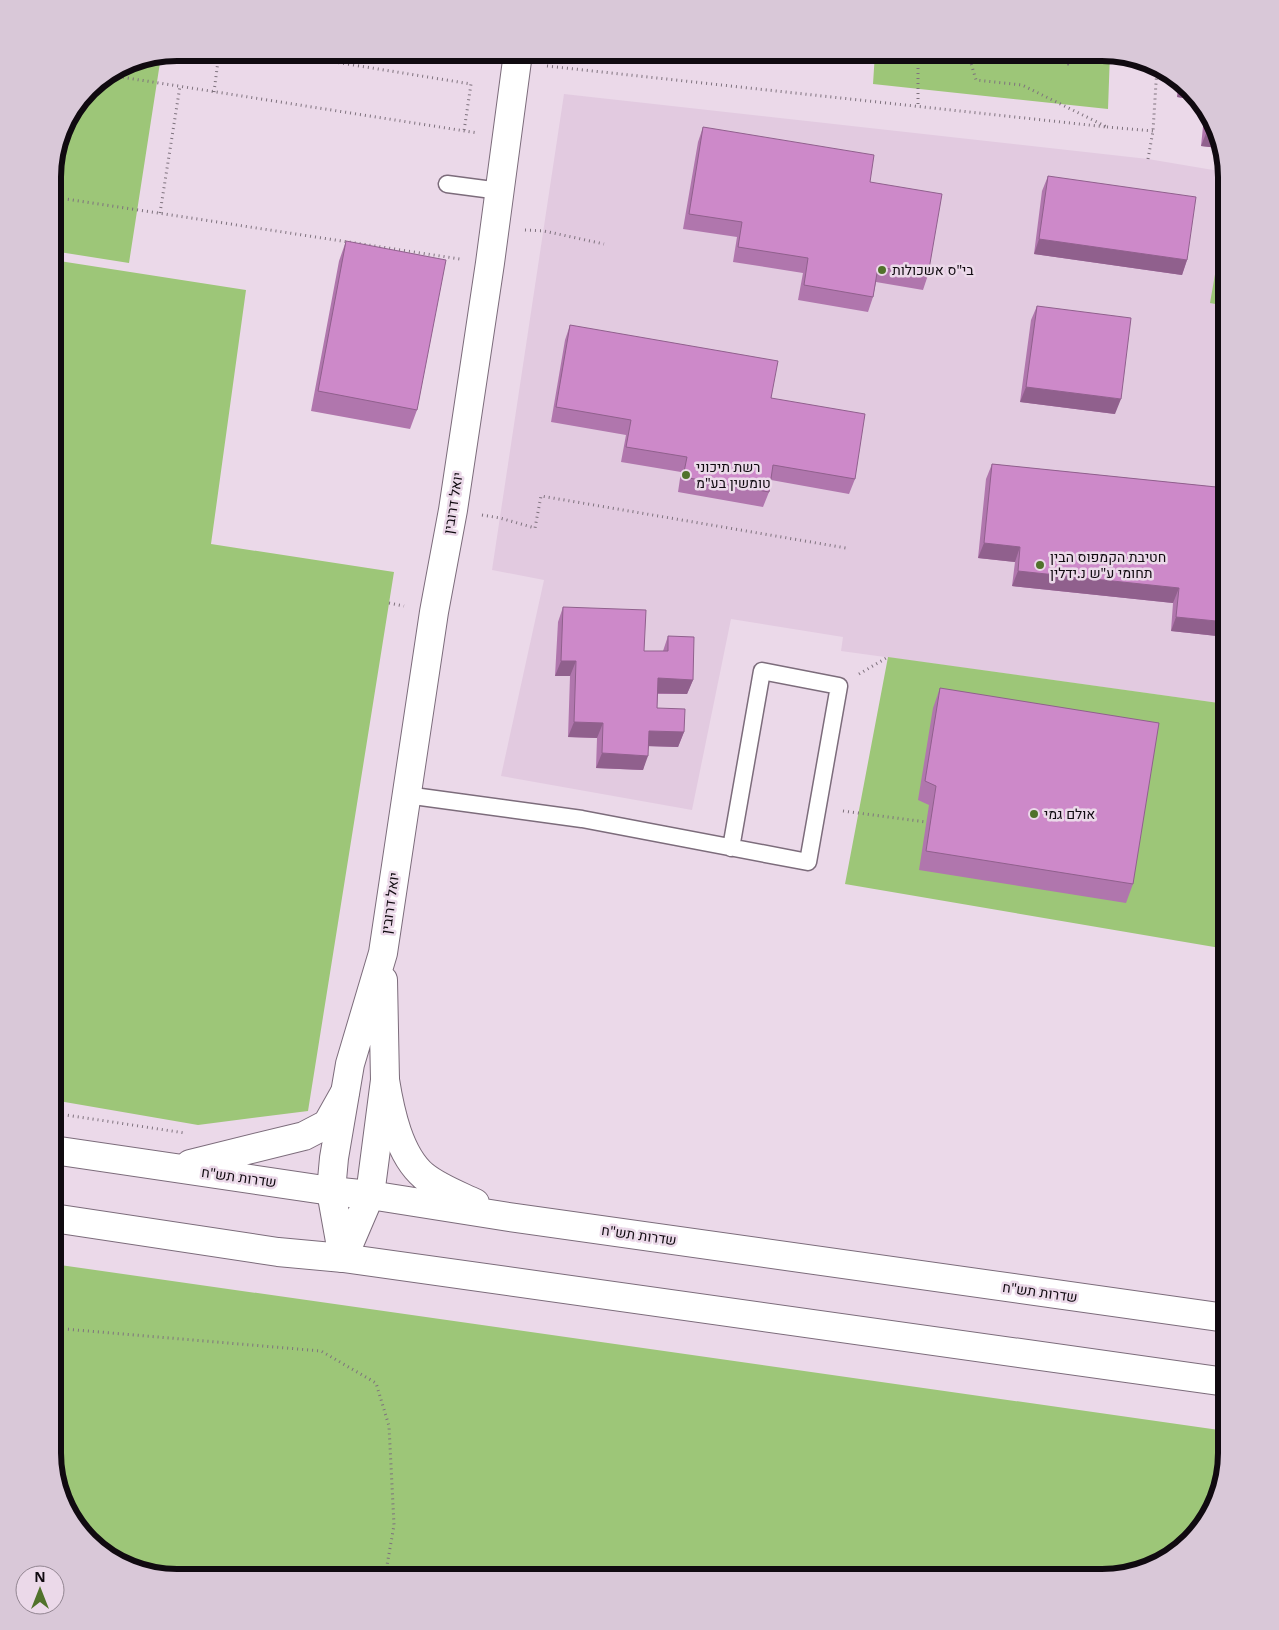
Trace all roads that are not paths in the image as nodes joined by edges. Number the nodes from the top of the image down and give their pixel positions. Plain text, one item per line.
1 (517, 61) edge
2 (447, 184) dead end
3 (500, 191) junction
4 (406, 795) junction
5 (731, 848) junction
6 (383, 953) junction
7 (385, 1080) junction
8 (345, 1092) junction
9 (61, 1151) edge
10 (173, 1168) junction
11 (331, 1191) junction
12 (370, 1195) junction
13 (509, 1217) junction
14 (61, 1219) edge
15 (343, 1258) junction
16 (1218, 1317) edge
17 (1218, 1381) edge

1 - 3 main road, יואל דרובין
2 - 3 lane
3 - 4 main road, יואל דרובין
4 - 5 lane
4 - 6 main road, יואל דרובין
5 - 5 lane
6 - 7 main road, יואל דרובין
6 - 8 main road, יואל דרובין
7 - 12 main road, יואל דרובין
7 - 13 main road
8 - 10 main road
8 - 11 main road, יואל דרובין
9 - 10 main road, שדרות תש"ח
10 - 11 main road, שדרות תש"ח
11 - 12 main road, שדרות תש"ח
11 - 15 main road, יואל דרובין
12 - 13 main road, שדרות תש"ח
12 - 15 main road, יואל דרובין
13 - 16 main road, שדרות תש"ח
14 - 15 main road
15 - 17 main road

